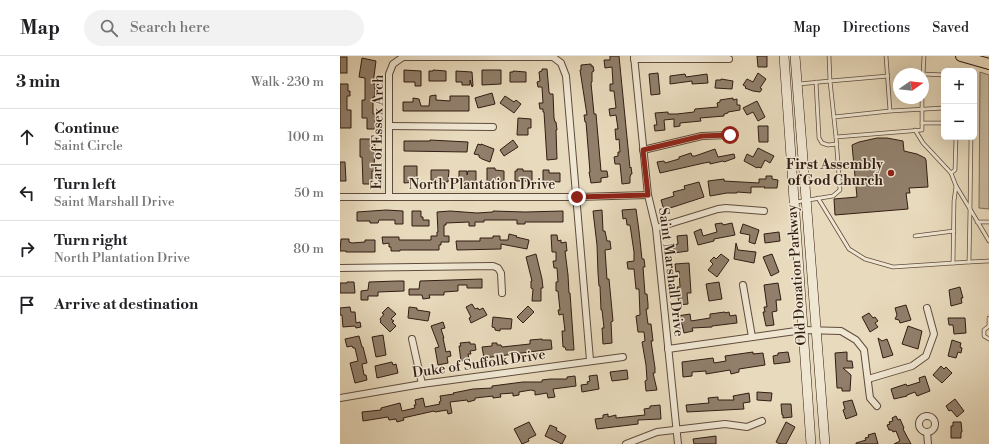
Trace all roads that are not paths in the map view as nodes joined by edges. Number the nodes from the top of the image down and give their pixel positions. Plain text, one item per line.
1 (784, 56) edge
2 (795, 56) edge
3 (829, 56) edge
4 (886, 56) edge
5 (924, 56) edge
6 (961, 56) edge
7 (634, 58) edge
8 (729, 59) dead end
9 (989, 64) edge
10 (923, 68) edge
11 (929, 74) edge
12 (941, 75) edge
13 (888, 76) junction
14 (830, 80) junction
15 (816, 82) junction
16 (797, 84) junction
17 (922, 104) edge
18 (941, 108) edge
19 (922, 109) junction
20 (890, 111) junction
21 (834, 117) junction
22 (922, 123) junction
23 (941, 123) edge
24 (389, 126) junction
25 (493, 127) dead end
26 (914, 130) junction
27 (730, 135) dead end
28 (836, 136) junction
29 (956, 140) edge
30 (971, 140) edge
31 (837, 144) junction
32 (643, 150) junction
33 (951, 173) junction
34 (956, 186) junction
35 (648, 195) junction
36 (340, 196) edge
37 (389, 197) junction
38 (577, 197) junction
39 (818, 198) junction
40 (806, 200) junction
41 (794, 202) junction
42 (970, 209) junction
43 (764, 211) dead end
44 (977, 222) junction
45 (989, 222) edge
46 (656, 228) junction
47 (954, 231) junction
48 (915, 236) dead end
49 (989, 241) edge
50 (989, 261) edge
51 (968, 262) junction
52 (953, 263) junction
53 (340, 268) edge
54 (743, 284) dead end
55 (502, 293) dead end
56 (927, 308) dead end
57 (989, 318) edge
58 (989, 326) edge
59 (803, 330) junction
60 (816, 330) junction
61 (752, 337) junction
62 (989, 339) edge
63 (412, 340) dead end
64 (668, 349) junction
65 (623, 357) dead end
66 (590, 360) junction
67 (868, 379) junction
68 (422, 384) junction
69 (340, 398) edge
70 (878, 406) dead end
71 (762, 421) dead end
72 (676, 430) junction
73 (927, 432) dead end
74 (626, 444) edge
75 (678, 444) edge
76 (811, 444) edge
77 (825, 444) edge
78 (928, 444) edge

1 - 41 street, Old Donation Parkway
2 - 16 street, Old Donation Parkway
3 - 14 lane
4 - 13 lane
5 - 10 lane
6 - 9 main road
7 - 8 street
7 - 32 street, Saint Marshall Drive
11 - 12 lane
13 - 14 lane
13 - 20 lane
14 - 15 lane
14 - 21 lane
15 - 16 lane
15 - 31 lane
16 - 40 street, Old Donation Parkway
17 - 19 lane
18 - 19 lane
19 - 20 lane
19 - 22 lane
20 - 21 lane
21 - 28 lane
22 - 23 lane
22 - 26 lane
24 - 25 street
24 - 37 street, Earl of Essex Arch
24 - 38 street, Earl of Essex Arch
26 - 28 lane
26 - 33 lane
27 - 32 street
28 - 31 lane
29 - 33 lane
30 - 42 lane
31 - 39 lane
32 - 35 street, Saint Marshall Drive
33 - 34 lane
34 - 42 lane
34 - 47 lane
35 - 38 street, North Plantation Drive
35 - 46 street, Saint Marshall Drive
36 - 37 street, North Plantation Drive
37 - 38 street, North Plantation Drive
38 - 66 street, Earl of Essex Arch
39 - 40 lane
39 - 52 lane
40 - 41 lane
40 - 60 street, Old Donation Parkway
41 - 59 street, Old Donation Parkway
42 - 44 lane
42 - 51 lane
43 - 46 street
44 - 45 lane
44 - 49 lane
46 - 64 street, Saint Marshall Drive
47 - 48 lane
47 - 52 lane
50 - 51 lane
51 - 52 lane
53 - 55 street
54 - 61 street
56 - 67 street
57 - 58 lane
58 - 62 lane
59 - 60 street
59 - 61 street
59 - 76 street, Old Donation Parkway
60 - 67 street
60 - 77 street, Old Donation Parkway
61 - 64 street
63 - 68 street
64 - 72 street, Saint Marshall Drive
65 - 66 street, Duke of Suffolk Drive
66 - 68 street, Duke of Suffolk Drive
67 - 70 street
68 - 69 street, Duke of Suffolk Drive
71 - 72 street
72 - 74 street
72 - 75 street, Saint Marshall Drive
73 - 78 street

